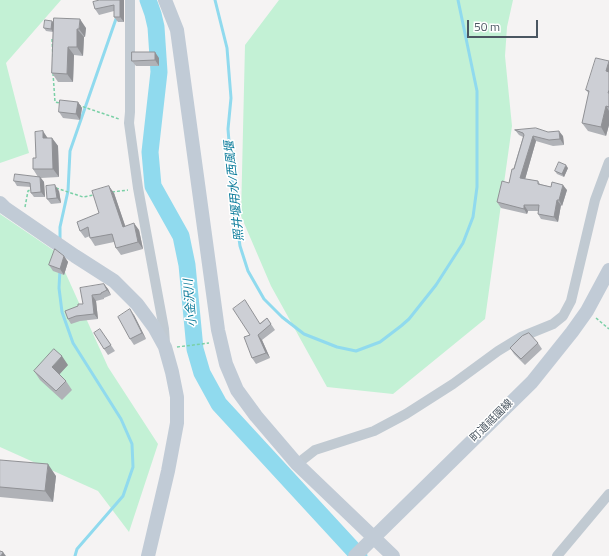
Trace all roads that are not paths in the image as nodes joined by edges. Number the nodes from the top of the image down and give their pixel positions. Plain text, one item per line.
1 (130, 0) edge
2 (165, 0) edge
3 (609, 162) edge
4 (0, 203) edge
5 (609, 270) edge
6 (165, 347) junction
7 (297, 464) junction
8 (609, 494) edge
9 (374, 538) junction
10 (148, 556) edge
11 (355, 556) edge
12 (393, 556) edge
13 (557, 556) edge

1 - 6 street
2 - 7 street
3 - 7 street
4 - 6 street
5 - 9 street, 町道祗園線
6 - 10 street
7 - 9 street
8 - 13 street
9 - 11 street, 町道祗園線
9 - 12 street

